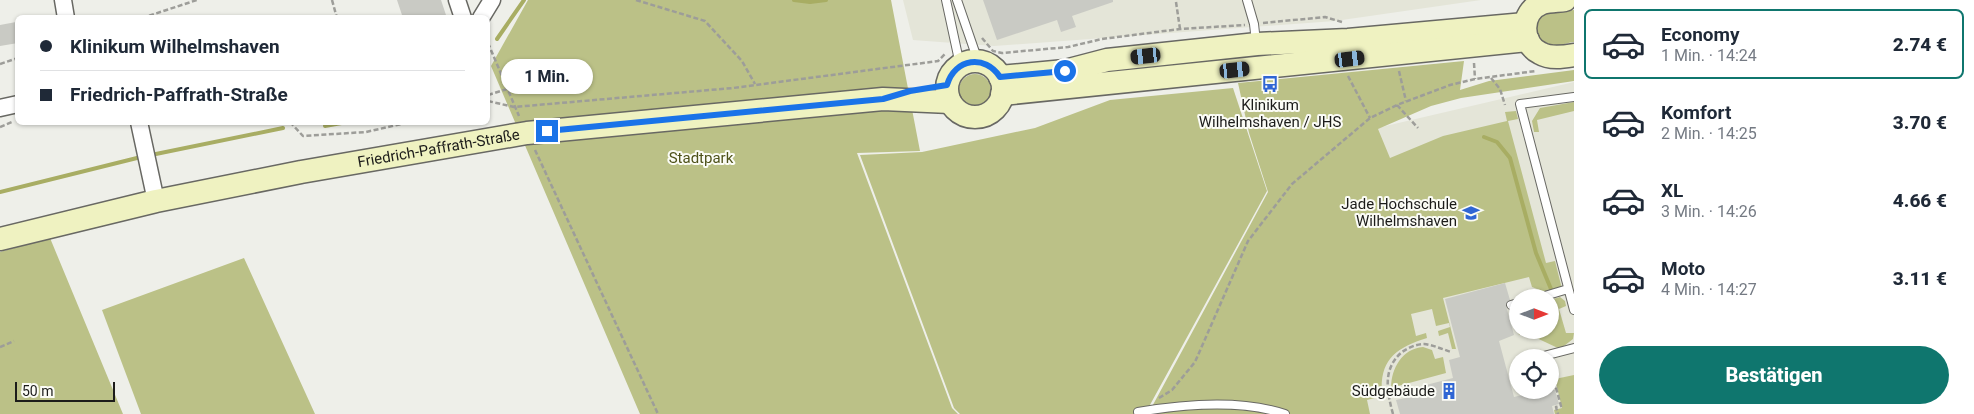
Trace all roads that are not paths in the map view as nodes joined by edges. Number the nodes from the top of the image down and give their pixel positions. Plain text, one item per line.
1 (64, 0) edge
2 (457, 0) edge
3 (492, 0) edge
4 (946, 0) edge
5 (957, 0) edge
6 (1247, 0) edge
7 (1565, 0) edge
8 (1542, 2) edge
9 (66, 15) edge
10 (462, 15) edge
11 (484, 15) edge
12 (1527, 32) junction
13 (1256, 34) junction
14 (1574, 55) edge
15 (962, 58) junction
16 (1001, 86) junction
17 (949, 93) junction
18 (1574, 97) edge
19 (15, 105) edge
20 (0, 108) edge
21 (141, 130) edge
22 (156, 201) junction
23 (0, 239) edge
24 (1568, 289) junction
25 (1559, 292) edge
26 (1574, 310) edge
27 (1574, 348) edge
28 (1559, 352) edge
29 (1138, 412) road end
30 (1285, 414) edge

1 - 9 street
2 - 10 street
3 - 11 street
4 - 15 lane
5 - 15 lane
6 - 13 lane
7 - 8 main road
8 - 12 main road
12 - 13 main road
12 - 14 main road
12 - 16 main road
13 - 16 main road
15 - 16 main road
15 - 17 main road
16 - 17 main road
17 - 22 main road, Friedrich-Paffrath-Straße
18 - 24 lane
19 - 20 street
21 - 22 street
22 - 23 main road, Friedrich-Paffrath-Straße
24 - 25 lane
24 - 26 lane
27 - 28 lane
29 - 30 lane

